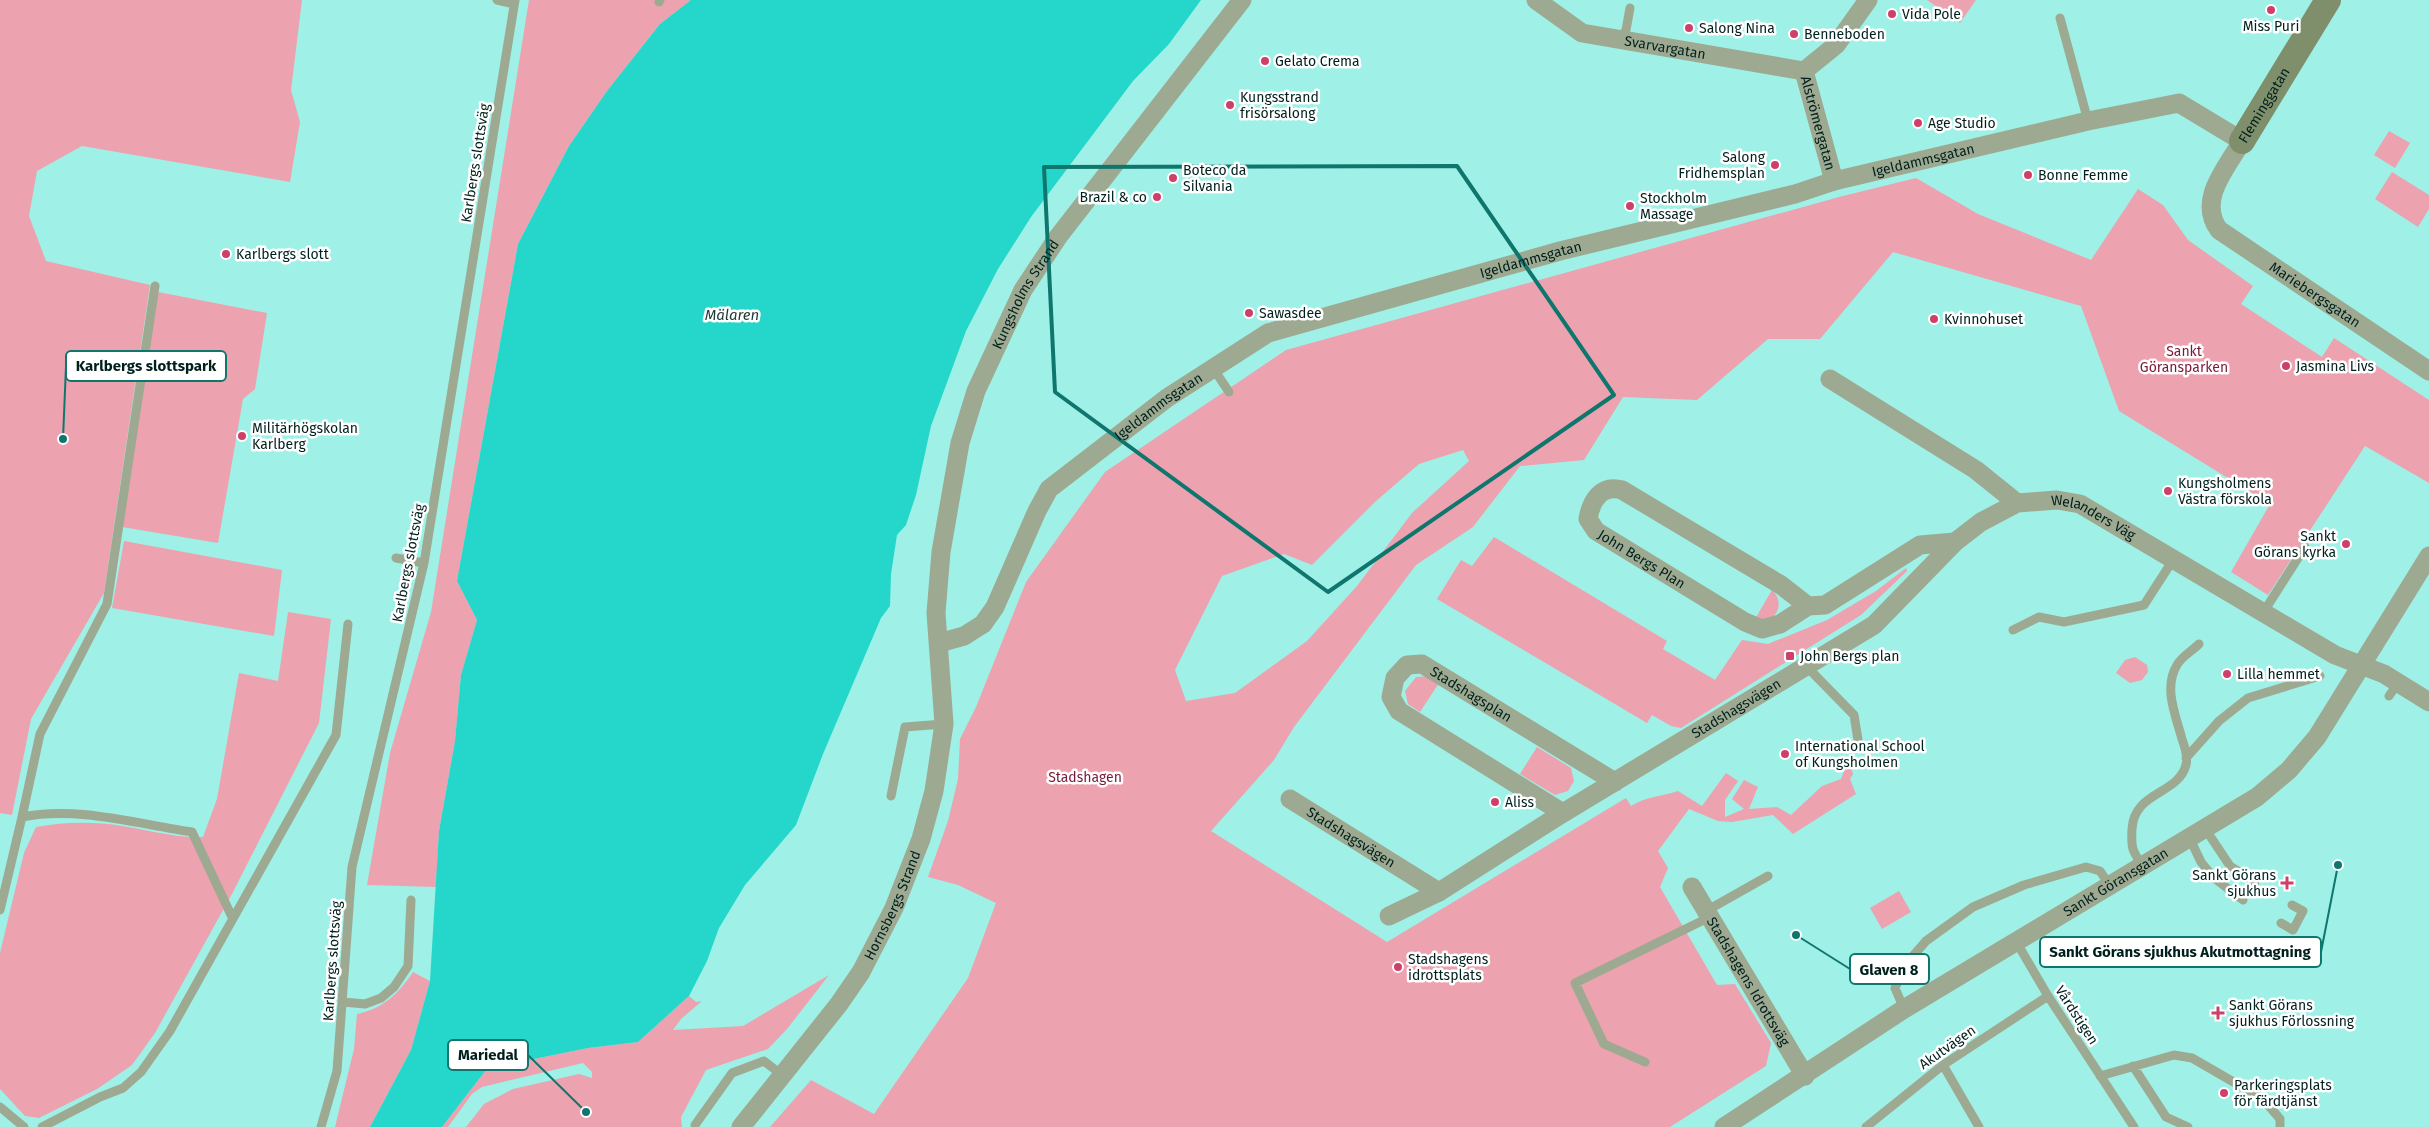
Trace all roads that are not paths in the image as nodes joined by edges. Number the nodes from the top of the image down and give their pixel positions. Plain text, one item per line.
1 (497, 0) edge
2 (1242, 0) edge
3 (1536, 0) edge
4 (1868, 0) edge
5 (2328, 0) edge
6 (515, 2) edge
7 (1630, 8) dead end
8 (2060, 18) dead end
9 (1621, 39) junction
10 (1804, 71) junction
11 (2088, 121) junction
12 (2242, 142) junction
13 (1834, 181) junction
14 (2210, 212) joint
15 (155, 286) dead end
16 (1213, 368) junction
17 (2429, 371) edge
18 (1830, 379) dead end
19 (1229, 392) dead end
20 (2017, 503) junction
21 (1955, 542) junction
22 (2305, 546) dead end
23 (2429, 556) edge
24 (396, 558) dead end
25 (2173, 560) junction
26 (424, 563) junction
27 (1808, 606) junction
28 (2263, 613) junction
29 (348, 624) dead end
30 (2013, 630) dead end
31 (938, 642) junction
32 (2199, 644) dead end
33 (2360, 664) junction
34 (1807, 667) junction
35 (2320, 676) dead end
36 (2429, 702) edge
37 (944, 724) junction
38 (1858, 740) dead end
39 (2186, 758) junction
40 (1615, 782) junction
41 (891, 796) dead end
42 (1290, 799) dead end
43 (1563, 813) junction
44 (22, 817) junction
45 (2198, 834) junction
46 (2143, 868) junction
47 (1768, 876) dead end
48 (2255, 882) dead end
49 (2110, 886) junction
50 (1692, 887) dead end
51 (1439, 892) junction
52 (411, 900) dead end
53 (2244, 900) dead end
54 (2292, 905) dead end
55 (0, 910) edge
56 (1708, 914) junction
57 (1389, 916) dead end
58 (232, 917) junction
59 (2281, 923) dead end
60 (2017, 943) junction
61 (2048, 996) junction
62 (343, 1002) junction
63 (1904, 1009) junction
64 (1645, 1062) dead end
65 (1943, 1065) junction
66 (2133, 1066) junction
67 (782, 1075) junction
68 (1805, 1076) junction
69 (2100, 1076) junction
70 (0, 1106) edge
71 (695, 1125) dead end
72 (24, 1127) edge
73 (42, 1127) edge
74 (321, 1127) edge
75 (741, 1127) edge
76 (1724, 1127) edge
77 (1866, 1127) edge
78 (1979, 1127) edge
79 (2134, 1127) edge
80 (2188, 1127) edge
81 (2280, 1127) edge

1 - 6 lane
2 - 31 street, Kungsholms Strand
3 - 9 street, Svarvargatan
4 - 10 street, Alströmergatan
5 - 12 street, Fleminggatan
6 - 26 lane, Karlbergs slottsväg
7 - 9 lane
8 - 11 lane
9 - 10 street, Svarvargatan
10 - 13 street, Alströmergatan
11 - 12 street, Igeldammsgatan
11 - 13 street, Igeldammsgatan
12 - 14 street, Fleminggatan
13 - 16 street, Igeldammsgatan
14 - 17 street, Mariebergsgatan
15 - 44 lane
16 - 19 lane
16 - 31 street, Igeldammsgatan
18 - 20 street
20 - 21 street, Stadshagsvägen
20 - 25 street, Welanders Väg
21 - 27 street, John Bergs Plan
21 - 34 street, Stadshagsvägen
22 - 28 lane
23 - 33 street, Sankt Göransgatan
24 - 26 lane
25 - 28 street, Welanders Väg
25 - 30 lane
26 - 62 lane, Karlbergs slottsväg
27 - 27 street, John Bergs Plan
28 - 33 street, Welanders Väg
29 - 58 lane
31 - 37 street, Hornsbergs Strand
32 - 39 lane
33 - 36 street, Welanders Väg
33 - 45 street, Sankt Göransgatan
34 - 38 lane
34 - 40 street, Stadshagsvägen
35 - 39 lane
37 - 41 lane
37 - 67 street, Hornsbergs Strand
39 - 46 lane
40 - 43 street, Stadshagsvägen
40 - 43 street, Stadshagsplan
42 - 51 street, Stadshagsvägen
43 - 51 street, Stadshagsvägen
44 - 55 lane
44 - 58 lane
45 - 46 street, Sankt Göransgatan
45 - 48 lane
45 - 53 lane
46 - 49 street, Sankt Göransgatan
47 - 56 lane
49 - 60 street, Sankt Göransgatan
49 - 63 lane
50 - 56 street, Stadshagens Idrottsväg
51 - 57 street, Stadshagsvägen
52 - 62 lane
54 - 59 lane
56 - 64 lane
56 - 68 street, Stadshagens Idrottsväg
58 - 73 lane
60 - 61 lane, Vårdstigen
60 - 63 street, Sankt Göransgatan
61 - 65 lane, Akutvägen
61 - 69 lane, Vårdstigen
62 - 74 lane, Karlbergs slottsväg
63 - 68 street, Sankt Göransgatan
65 - 77 lane, Akutvägen
65 - 78 lane
66 - 69 lane
66 - 80 lane
66 - 81 lane
67 - 71 lane
67 - 75 street, Hornsbergs Strand
68 - 76 street, Sankt Göransgatan
69 - 79 lane, Vårdstigen
70 - 72 lane

